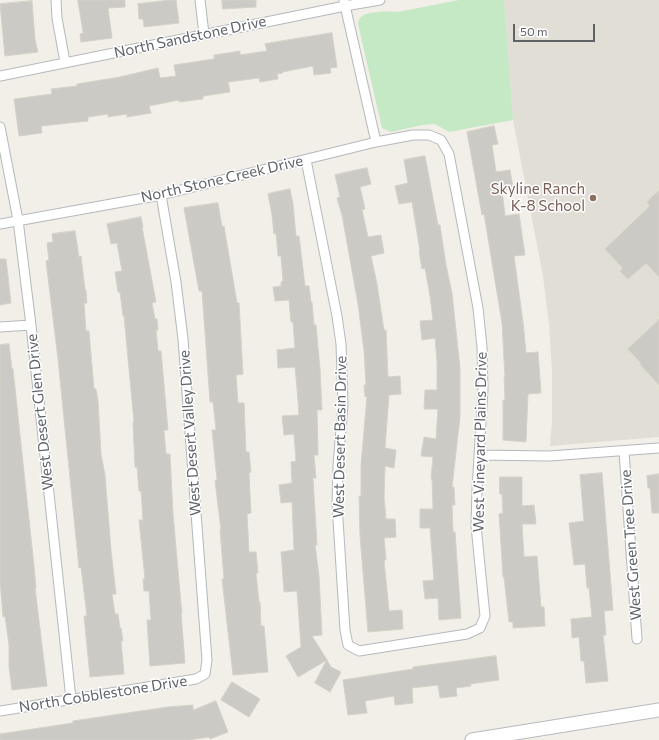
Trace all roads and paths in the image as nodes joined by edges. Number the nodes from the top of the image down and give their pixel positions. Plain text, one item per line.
1 (56, 0) edge
2 (200, 0) edge
3 (380, 0) edge
4 (344, 3) edge
5 (204, 34) junction
6 (65, 62) junction
7 (0, 76) edge
8 (0, 127) edge
9 (441, 140) joint
10 (376, 142) junction
11 (306, 160) junction
12 (161, 195) junction
13 (18, 220) junction
14 (0, 224) edge
15 (31, 324) junction
16 (0, 327) edge
17 (659, 448) edge
18 (624, 451) junction
19 (480, 455) junction
20 (480, 628) joint
21 (638, 639) dead end
22 (205, 674) joint
23 (71, 699) junction
24 (659, 710) edge
25 (0, 711) edge
26 (472, 740) edge

1 - 6 street
2 - 5 street
3 - 4 street, North Sandstone Drive
4 - 5 street, North Sandstone Drive
4 - 10 street
5 - 6 street, North Sandstone Drive
6 - 7 street, North Sandstone Drive
8 - 13 street, West Desert Glen Drive
9 - 10 street, North Stone Creek Drive
9 - 19 street, West Vineyard Plains Drive
10 - 11 street, North Stone Creek Drive
11 - 12 street, North Stone Creek Drive
11 - 20 street, West Desert Basin Drive
12 - 13 street, North Stone Creek Drive
12 - 22 street, West Desert Valley Drive
13 - 14 street, North Stone Creek Drive
13 - 15 street, West Desert Glen Drive
15 - 16 street
15 - 23 street, West Desert Glen Drive
17 - 18 street
18 - 19 street
18 - 21 street, West Green Tree Drive
19 - 20 street, West Vineyard Plains Drive
22 - 23 street, North Cobblestone Drive
23 - 25 street, North Cobblestone Drive
24 - 26 main road

